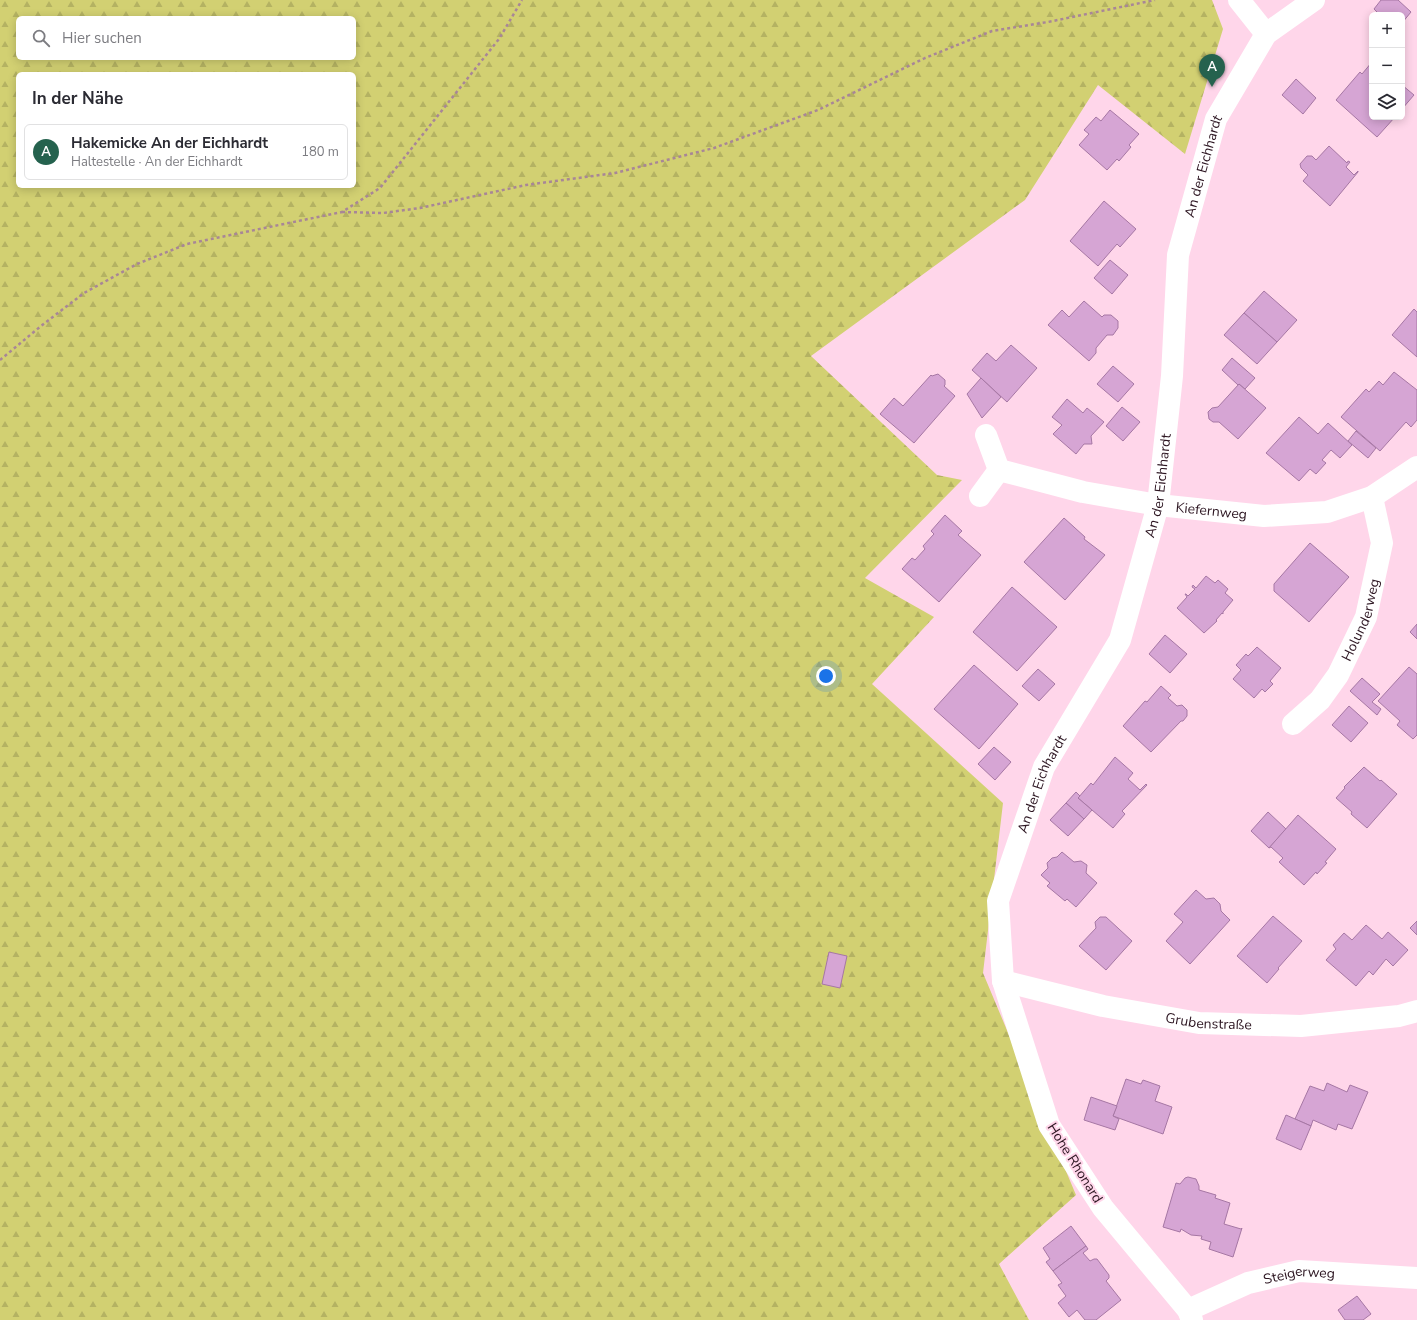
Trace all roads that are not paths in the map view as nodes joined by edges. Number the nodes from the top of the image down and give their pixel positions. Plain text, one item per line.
1 (1239, 0) edge
2 (1314, 0) edge
3 (1266, 34) junction
4 (986, 435) dead end
5 (1417, 467) edge
6 (999, 470) junction
7 (980, 496) dead end
8 (1372, 497) junction
9 (1158, 505) junction
10 (1293, 724) dead end
11 (1003, 981) junction
12 (1417, 1011) edge
13 (1417, 1278) edge
14 (1190, 1315) edge

1 - 3 street
2 - 3 street, An der Eichhardt
3 - 9 street, An der Eichhardt
4 - 6 street
5 - 8 street, Kiefernweg
6 - 7 street
6 - 9 street, Kiefernweg
8 - 9 street, Kiefernweg
8 - 10 street, Holunderweg
9 - 11 street, An der Eichhardt
11 - 12 street, Grubenstraße
11 - 14 street, Hohe Rhonard
13 - 14 street, Steigerweg

